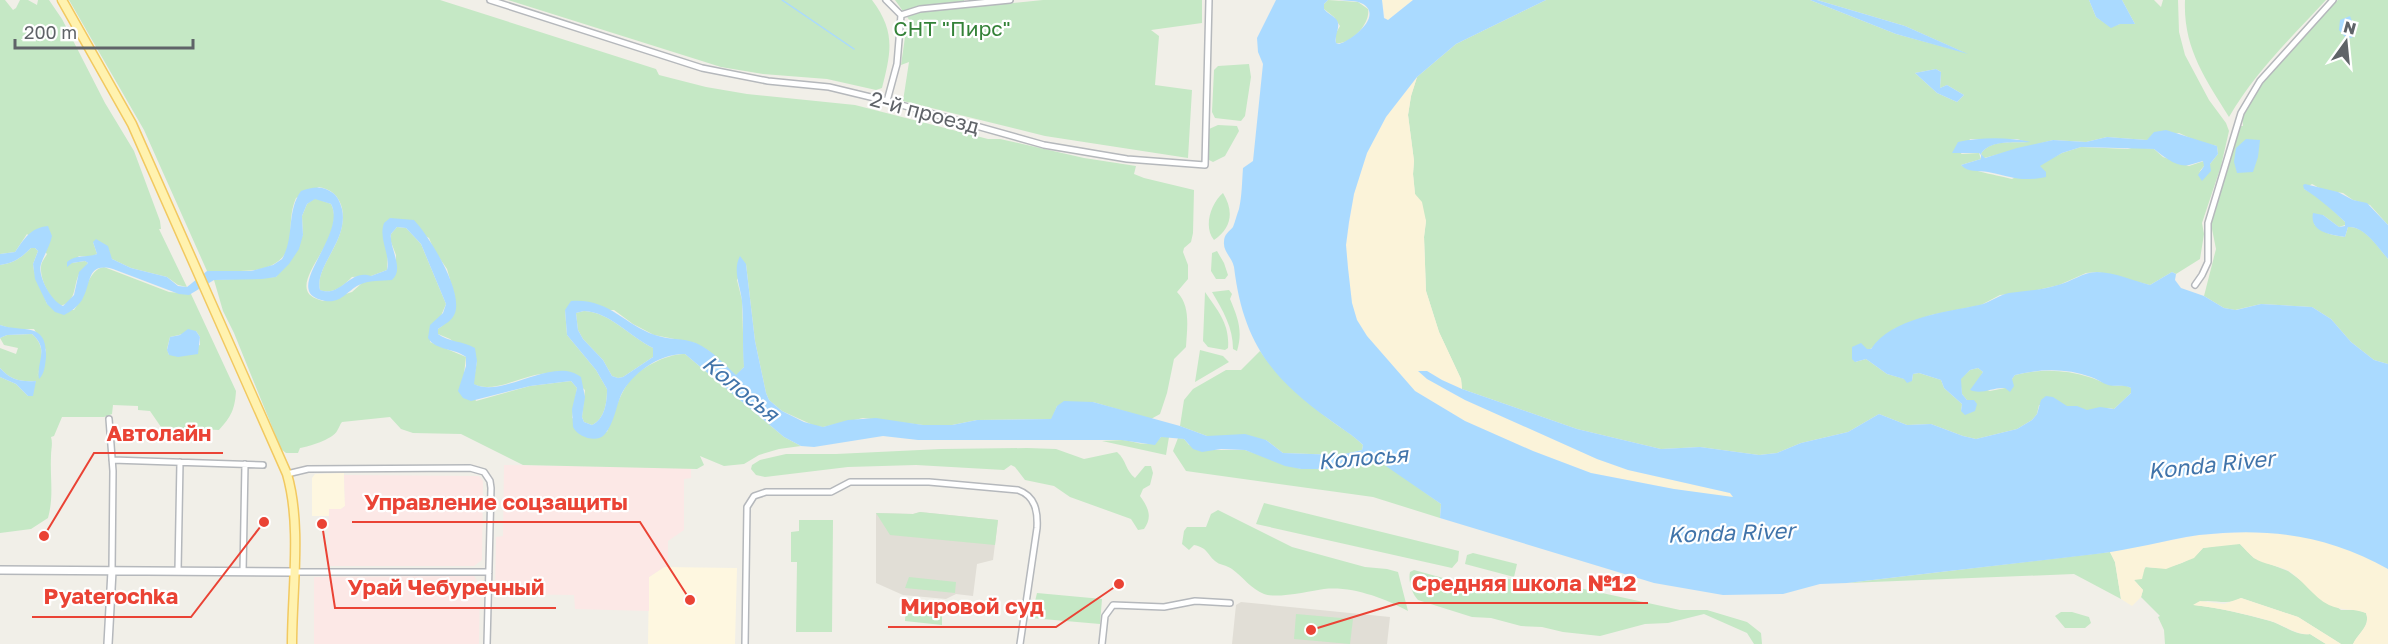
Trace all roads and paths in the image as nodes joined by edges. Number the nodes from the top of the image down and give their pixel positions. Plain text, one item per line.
1 (62, 0) edge
2 (490, 0) edge
3 (886, 0) edge
4 (1010, 0) edge
5 (1209, 0) edge
6 (2333, 0) edge
7 (961, 2) edge
8 (901, 15) junction
9 (887, 101) junction
10 (2195, 285) dead end
11 (109, 419) dead end
12 (112, 460) junction
13 (180, 462) junction
14 (245, 464) junction
15 (263, 465) dead end
16 (287, 474) junction
17 (0, 570) edge
18 (112, 571) junction
19 (178, 571) junction
20 (243, 572) junction
21 (293, 572) junction
22 (489, 572) junction
23 (1230, 603) dead end
24 (108, 644) edge
25 (292, 644) edge
26 (487, 644) edge
27 (745, 644) edge
28 (1020, 644) edge
29 (1102, 644) edge

1 - 16 main road
2 - 9 street, 2-й проезд
3 - 8 street
4 - 7 street
5 - 9 street, 2-й проезд
6 - 10 street
7 - 8 street
8 - 9 street
11 - 12 street
12 - 13 street
12 - 18 street
13 - 14 street
13 - 19 street
14 - 15 street
14 - 20 street
16 - 21 main road
16 - 22 street
17 - 18 street
18 - 19 street
18 - 24 street
19 - 20 street
20 - 21 street
21 - 22 street
21 - 25 main road
22 - 26 street
23 - 29 street
27 - 28 street

